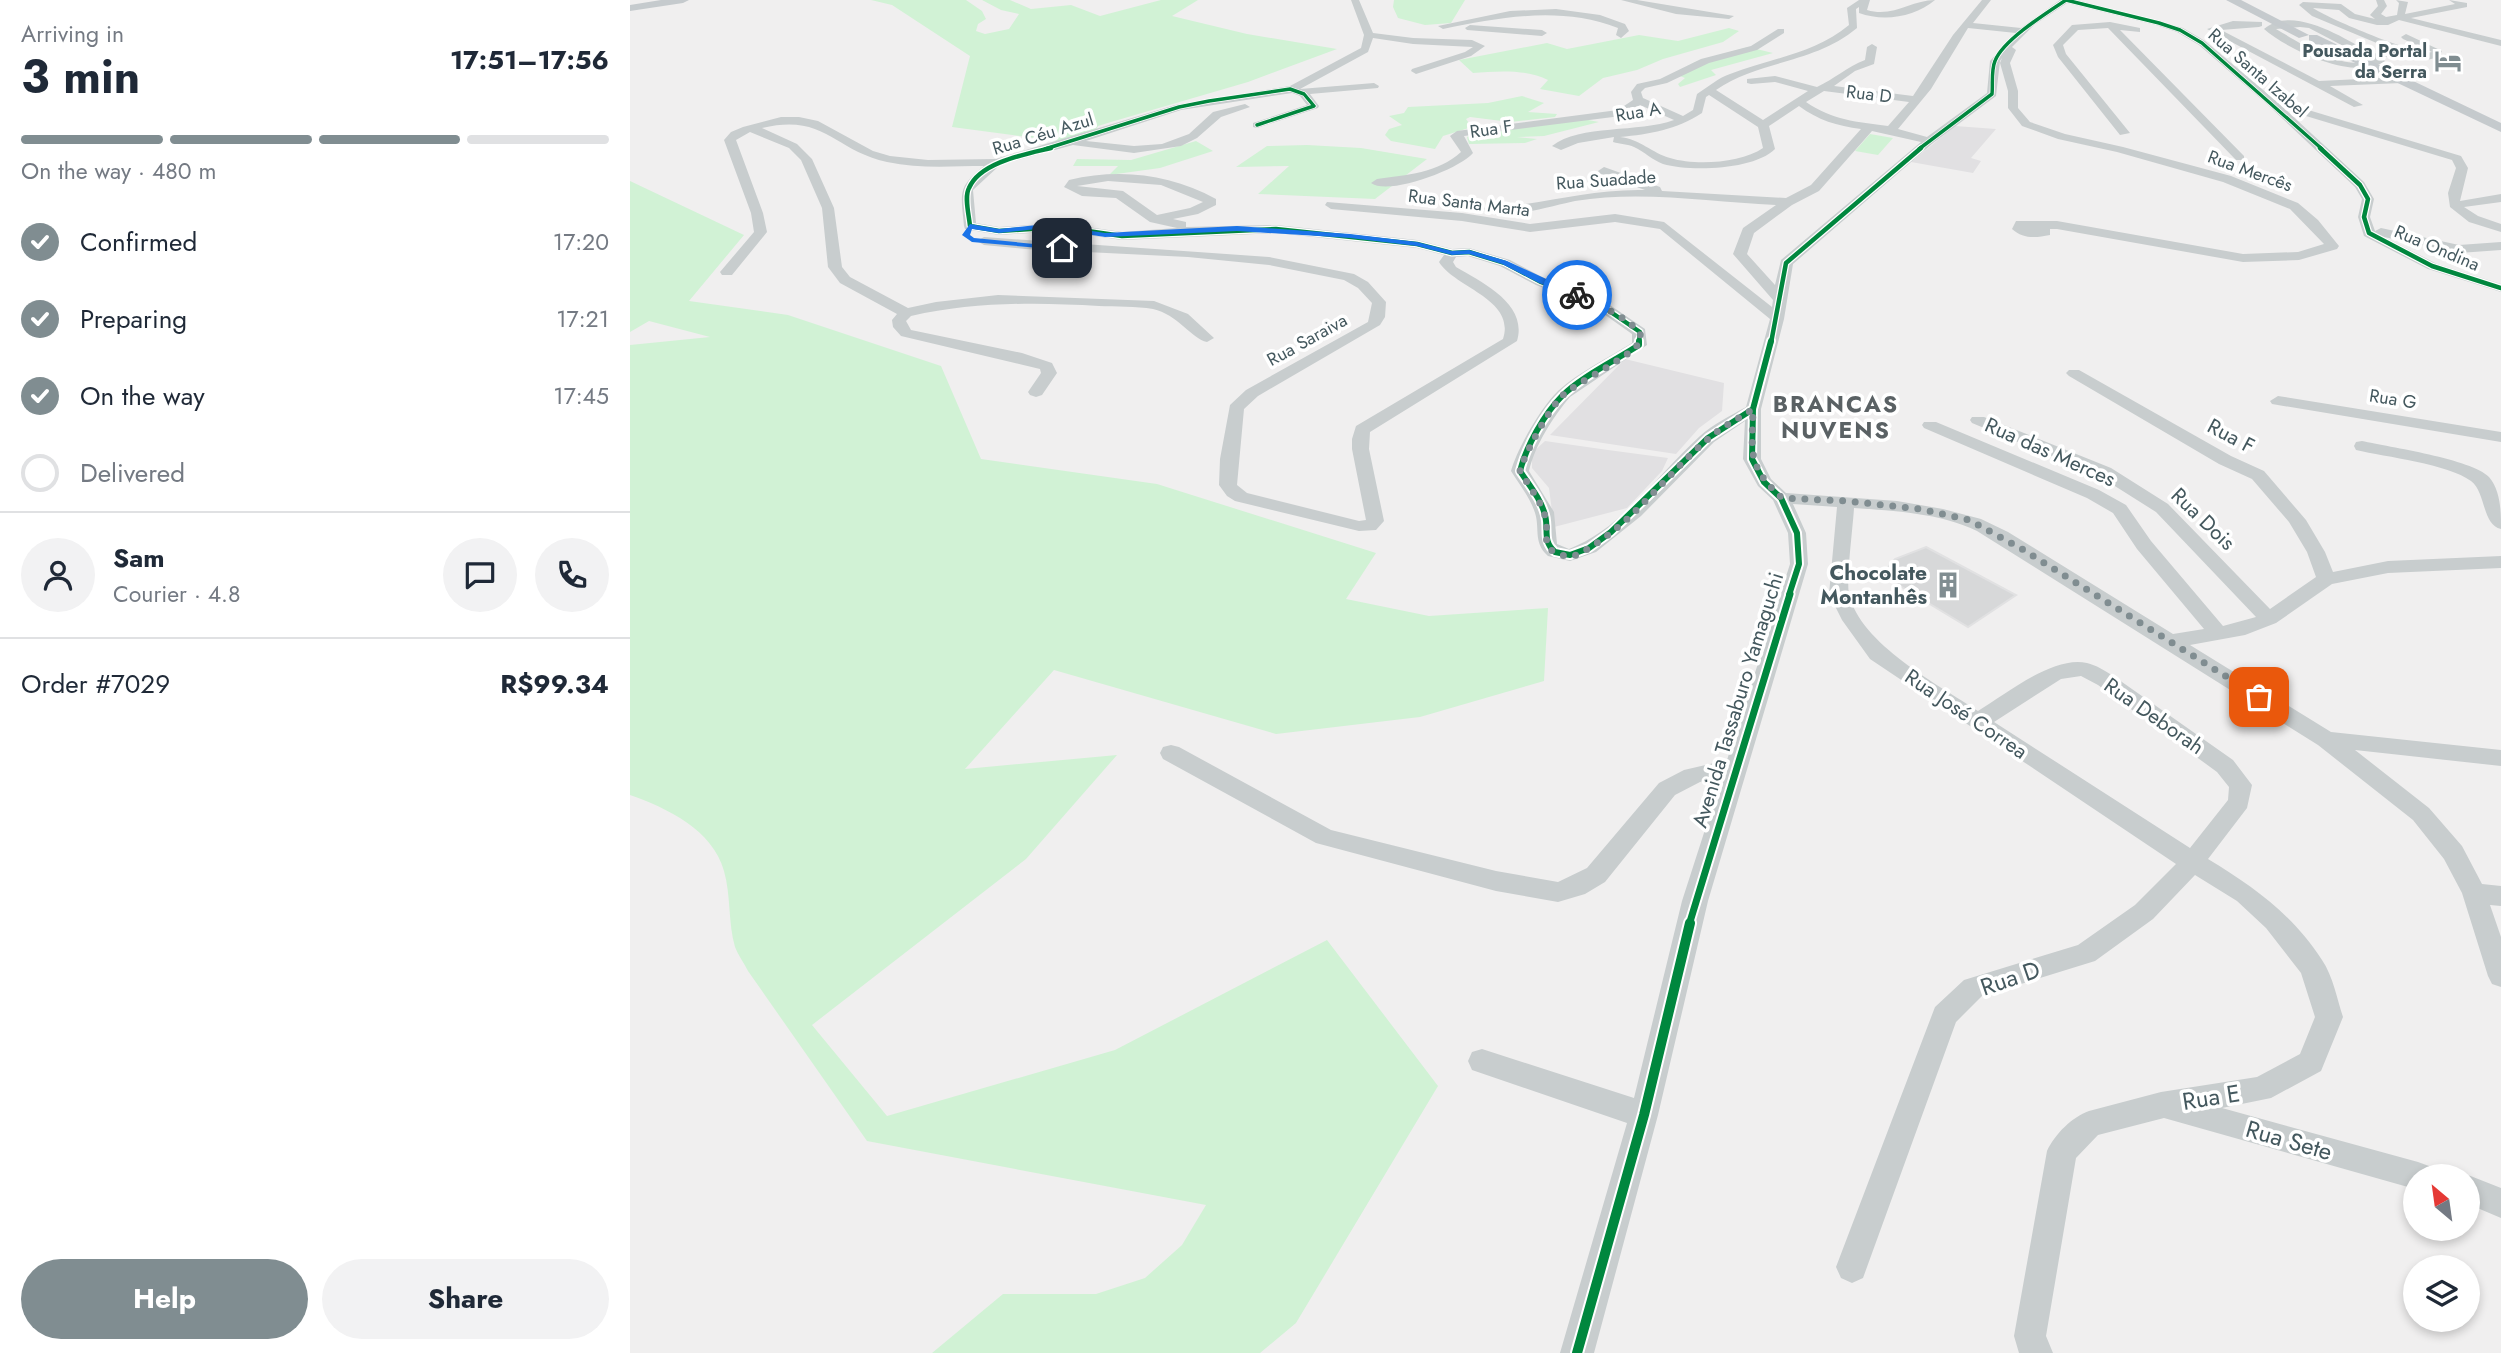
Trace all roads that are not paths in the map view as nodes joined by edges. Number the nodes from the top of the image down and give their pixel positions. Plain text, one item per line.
1 (683, 0) edge
2 (1355, 0) edge
3 (1625, 0) edge
4 (1866, 0) edge
5 (1931, 0) edge
6 (1987, 0) edge
7 (2088, 0) edge
8 (2232, 0) edge
9 (2380, 0) edge
10 (2400, 0) edge
11 (2432, 0) edge
12 (2453, 0) edge
13 (2071, 2) edge
14 (2312, 2) edge
15 (2343, 4) edge
16 (630, 8) edge
17 (2249, 8) junction
18 (2443, 10) junction
19 (1729, 16) dead end
20 (2403, 19) junction
21 (2388, 22) junction
22 (2110, 25) junction
23 (1965, 26) junction
24 (2264, 27) junction
25 (2287, 27) junction
26 (1405, 29) dead end
27 (1366, 30) junction
28 (1781, 32) dead end
29 (1542, 33) dead end
30 (2020, 34) junction
31 (1621, 35) dead end
32 (2311, 36) junction
33 (2406, 37) dead end
34 (2198, 41) junction
35 (2501, 44) edge
36 (1872, 47) dead end
37 (2401, 50) junction
38 (2374, 59) junction
39 (2336, 61) junction
40 (1416, 71) dead end
41 (2401, 80) junction
42 (2314, 84) junction
43 (1374, 86) dead end
44 (1713, 89) junction
45 (1819, 89) junction
46 (1295, 90) junction
47 (1638, 100) junction
48 (1916, 100) junction
49 (1798, 101) junction
50 (2272, 102) junction
51 (2358, 105) dead end
52 (1682, 120) junction
53 (1257, 125) dead end
54 (1763, 125) junction
55 (751, 128) junction
56 (1868, 128) junction
57 (2501, 128) edge
58 (1891, 130) junction
59 (2124, 133) dead end
60 (1928, 141) junction
61 (1071, 142) junction
62 (2239, 158) dead end
63 (996, 163) junction
64 (1604, 170) dead end
65 (1377, 183) dead end
66 (1668, 194) junction
67 (2501, 198) edge
68 (1787, 202) junction
69 (1331, 205) dead end
70 (2456, 205) junction
71 (1463, 207) dead end
72 (1155, 219) junction
73 (2039, 225) dead end
74 (970, 226) junction
75 (2366, 227) junction
76 (2501, 228) edge
77 (1216, 229) junction
78 (2501, 246) edge
79 (1452, 253) junction
80 (727, 272) dead end
81 (2501, 288) edge
82 (1779, 309) junction
83 (906, 313) junction
84 (1207, 338) dead end
85 (2074, 373) dead end
86 (1036, 392) dead end
87 (2278, 401) dead end
88 (1753, 409) junction
89 (1978, 420) dead end
90 (1930, 425) dead end
91 (2017, 436) junction
92 (2501, 437) edge
93 (2362, 446) dead end
94 (1995, 453) junction
95 (2093, 468) junction
96 (2076, 486) junction
97 (1782, 498) junction
98 (1846, 501) junction
99 (2162, 508) junction
100 (2120, 509) junction
101 (2501, 524) edge
102 (2501, 562) edge
103 (2326, 579) junction
104 (2269, 619) junction
105 (2219, 634) junction
106 (2171, 641) junction
107 (1977, 722) junction
108 (2326, 739) junction
109 (1171, 753) dead end
110 (2501, 758) edge
111 (1736, 767) junction
112 (2192, 863) junction
113 (2474, 893) junction
114 (2501, 896) edge
115 (2501, 976) edge
116 (1482, 1061) dead end
117 (2161, 1105) junction
118 (1644, 1115) junction
119 (2403, 1172) edge
120 (2480, 1195) edge
121 (2501, 1203) edge
122 (1852, 1267) dead end
123 (1577, 1353) edge
124 (2036, 1353) edge

1 - 16 main road
2 - 27 street
3 - 19 street
4 - 5 street
4 - 44 street
6 - 23 street
7 - 13 street, Avenida Tassaburo Yamaguchi
8 - 17 main road
9 - 21 street
10 - 20 street
11 - 18 street
12 - 18 street
13 - 30 street, Avenida Tassaburo Yamaguchi
13 - 34 street, Rua Santa Izabel
14 - 15 street
14 - 37 street
15 - 21 street
17 - 24 main road
17 - 25 main road
17 - 32 main road
18 - 20 street
20 - 21 street
20 - 35 street
22 - 34 street
22 - 59 street
22 - 62 street
23 - 30 street
23 - 48 street
24 - 25 street
24 - 39 street
24 - 42 street
25 - 32 main road
26 - 27 street
27 - 40 street
27 - 46 street
28 - 47 street, Rua F
29 - 31 street
30 - 60 street, Avenida Tassaburo Yamaguchi
30 - 73 street, Rua Mercês
32 - 38 main road
32 - 38 street
33 - 37 street
34 - 50 street, Rua Santa Izabel
36 - 45 street
37 - 38 street
38 - 39 street
38 - 41 main road
39 - 41 main road
41 - 42 street
41 - 57 main road
42 - 51 street
43 - 46 street
44 - 45 street, Rua D
44 - 52 street, Rua A
44 - 54 street
45 - 48 street, Rua D
45 - 49 street
46 - 53 street
46 - 61 street, Rua Céu Azul
46 - 61 street
47 - 52 street
47 - 65 street, Rua F
48 - 58 street
49 - 54 street
49 - 56 street
50 - 70 street
50 - 75 street, Rua Santa Izabel
52 - 54 street, Rua A
55 - 63 street
55 - 80 street
55 - 83 street
56 - 58 street
56 - 68 street
58 - 60 street
60 - 82 street, Avenida Tassaburo Yamaguchi
61 - 63 street, Rua Céu Azul
63 - 74 street, Rua Céu Azul
64 - 66 street, Rua Suadade
66 - 68 street, Rua Suadade
66 - 71 street, Rua Suadade
67 - 70 street
68 - 82 street
69 - 82 street, Rua Santa Marta
70 - 76 street
72 - 72 street
72 - 77 street
74 - 77 street
74 - 79 street, Rua Saraiva
75 - 78 street
75 - 81 street, Rua Ondina
77 - 79 street
79 - 88 street
82 - 88 street, Avenida Tassaburo Yamaguchi
83 - 84 street
83 - 86 street
85 - 103 street, Rua F
87 - 92 street, Rua G
88 - 97 street, Avenida Tassaburo Yamaguchi
89 - 91 street, Rua Dois
90 - 94 street, Rua das Merces
91 - 94 street
91 - 95 street, Rua Dois
93 - 101 street
94 - 96 street, Rua das Merces
95 - 96 street
95 - 99 street, Rua Dois
96 - 100 street, Rua das Merces
97 - 98 street
97 - 111 street, Avenida Tassaburo Yamaguchi
98 - 106 street
98 - 107 street, Rua José Correa
99 - 100 street
99 - 104 street, Rua Dois
100 - 105 street, Rua das Merces
102 - 103 street
103 - 104 street
104 - 105 street
105 - 106 street
106 - 108 street
107 - 112 street, Rua José Correa
107 - 112 street, Rua Deborah
108 - 110 street
108 - 113 street
109 - 111 street
111 - 118 street, Avenida Tassaburo Yamaguchi
112 - 117 street, Rua E
112 - 122 street, Rua D
113 - 114 street
113 - 115 street
116 - 118 street
117 - 119 street, Rua Sete
117 - 124 street, Rua E
118 - 123 street, Avenida Tassaburo Yamaguchi
120 - 121 street

